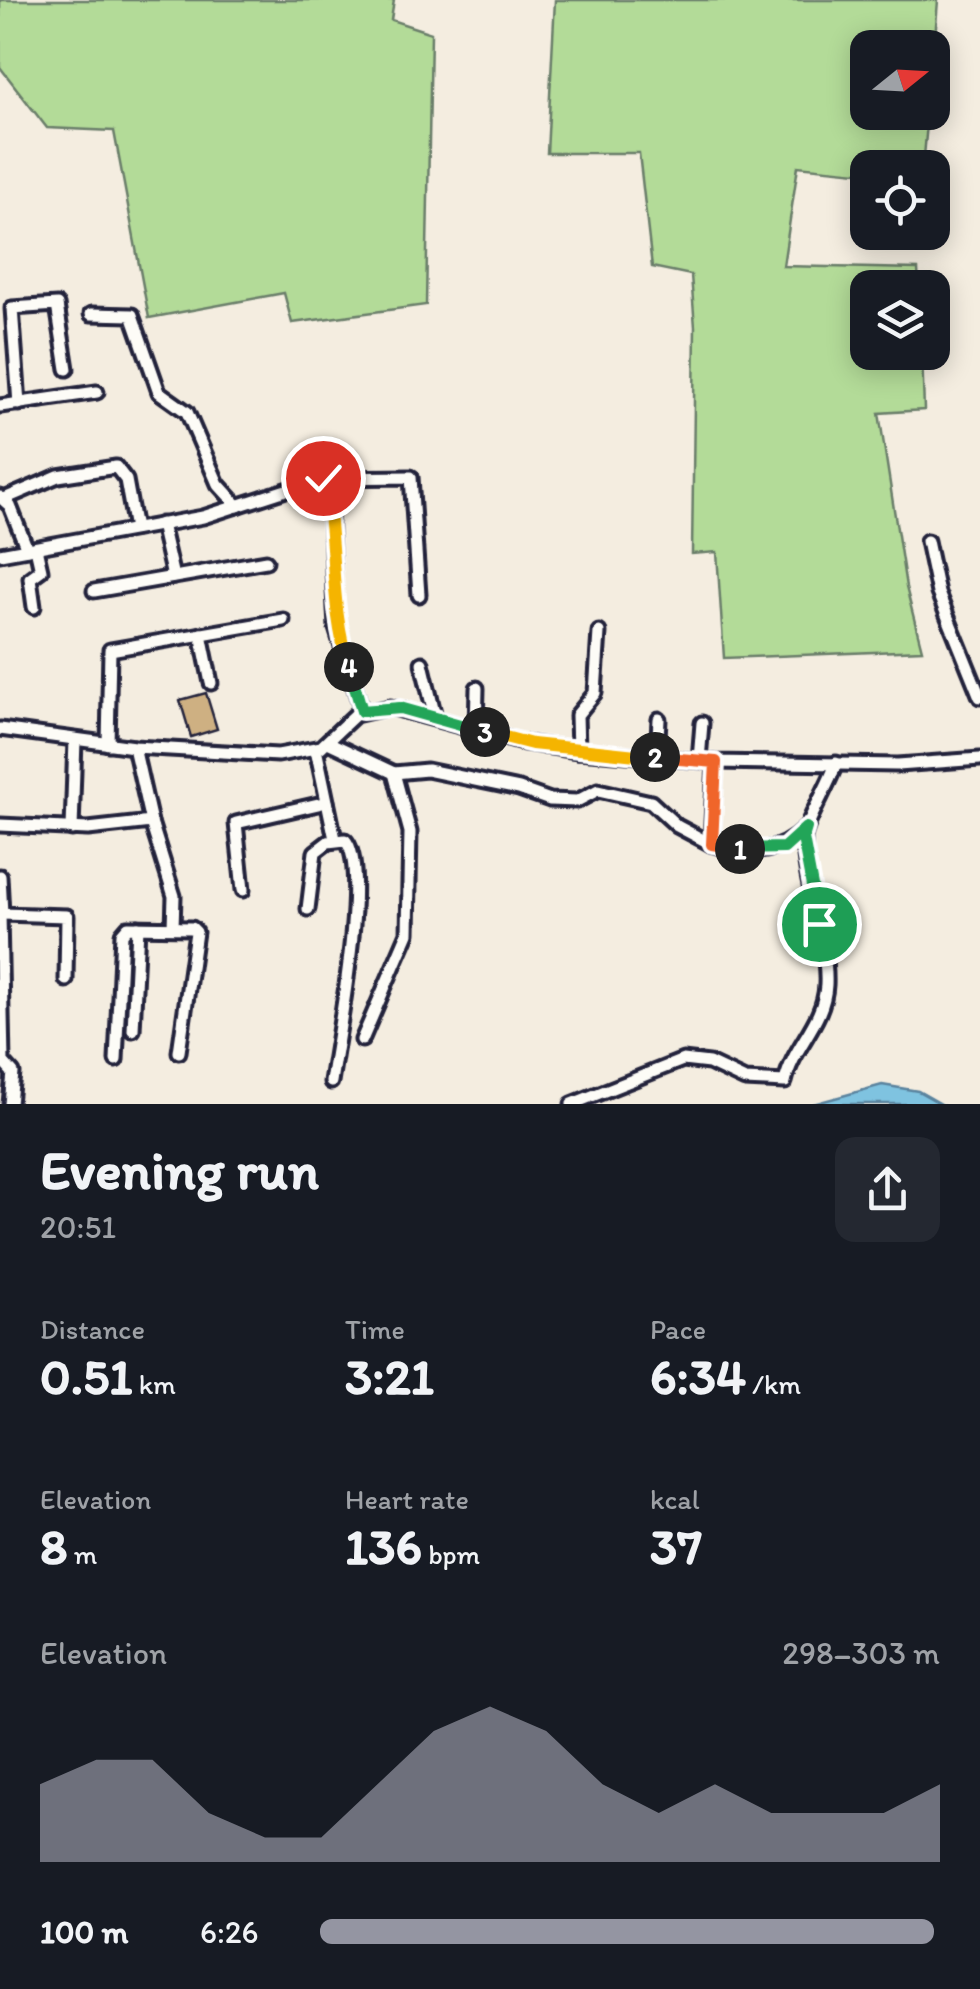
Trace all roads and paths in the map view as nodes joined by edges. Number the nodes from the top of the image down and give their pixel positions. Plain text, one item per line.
1 (90, 314) dead end
2 (66, 369) dead end
3 (97, 392) dead end
4 (19, 404) junction
5 (0, 406) edge
6 (323, 478) junction
7 (2, 498) edge
8 (238, 506) junction
9 (162, 524) junction
10 (135, 529) junction
11 (927, 541) dead end
12 (31, 549) junction
13 (0, 554) edge
14 (266, 561) dead end
15 (173, 578) junction
16 (94, 591) dead end
17 (419, 595) dead end
18 (34, 607) dead end
19 (283, 620) dead end
20 (599, 632) dead end
21 (201, 634) junction
22 (422, 663) dead end
23 (210, 683) dead end
24 (477, 688) dead end
25 (980, 697) edge
26 (362, 711) junction
27 (435, 717) junction
28 (659, 719) dead end
29 (702, 724) dead end
30 (0, 730) edge
31 (476, 730) junction
32 (75, 740) junction
33 (330, 743) junction
34 (108, 744) junction
35 (134, 747) junction
36 (316, 750) junction
37 (578, 750) junction
38 (657, 757) junction
39 (980, 759) edge
40 (699, 760) junction
41 (716, 762) junction
42 (836, 764) junction
43 (394, 773) junction
44 (328, 802) junction
45 (151, 822) junction
46 (0, 826) edge
47 (806, 828) junction
48 (72, 829) junction
49 (335, 839) junction
50 (712, 844) junction
51 (0, 876) edge
52 (243, 890) dead end
53 (308, 909) dead end
54 (1, 914) edge
55 (138, 927) junction
56 (174, 927) junction
57 (66, 980) dead end
58 (132, 1030) dead end
59 (362, 1040) dead end
60 (179, 1052) dead end
61 (116, 1060) dead end
62 (331, 1082) dead end
63 (10, 1104) edge
64 (572, 1104) edge

1 - 8 street
2 - 4 street
3 - 4 street
4 - 5 street
6 - 8 street
6 - 17 street
6 - 26 street
7 - 10 street
7 - 12 street
8 - 9 street
9 - 10 street
9 - 15 street
10 - 12 street
11 - 25 street
12 - 13 street
12 - 18 street
14 - 15 street
15 - 16 street
19 - 21 street
20 - 37 street
21 - 23 street
21 - 34 street
22 - 27 street
24 - 31 street
26 - 27 street
26 - 33 street
27 - 31 street
28 - 38 street
29 - 40 street
30 - 32 street
31 - 37 street
32 - 34 street
32 - 48 street
33 - 36 street
33 - 43 street
34 - 35 street
35 - 36 street
35 - 45 street
36 - 44 street
37 - 38 street
38 - 40 street
39 - 42 street
40 - 41 street
41 - 42 street
41 - 50 street
42 - 47 street
43 - 50 street
43 - 59 street
44 - 49 street
44 - 52 street
45 - 48 street
45 - 56 street
46 - 48 street
47 - 50 street
47 - 64 street
49 - 53 street
49 - 62 street
51 - 54 street
54 - 57 street
54 - 63 street
55 - 56 street
55 - 58 street
55 - 61 street
56 - 60 street

